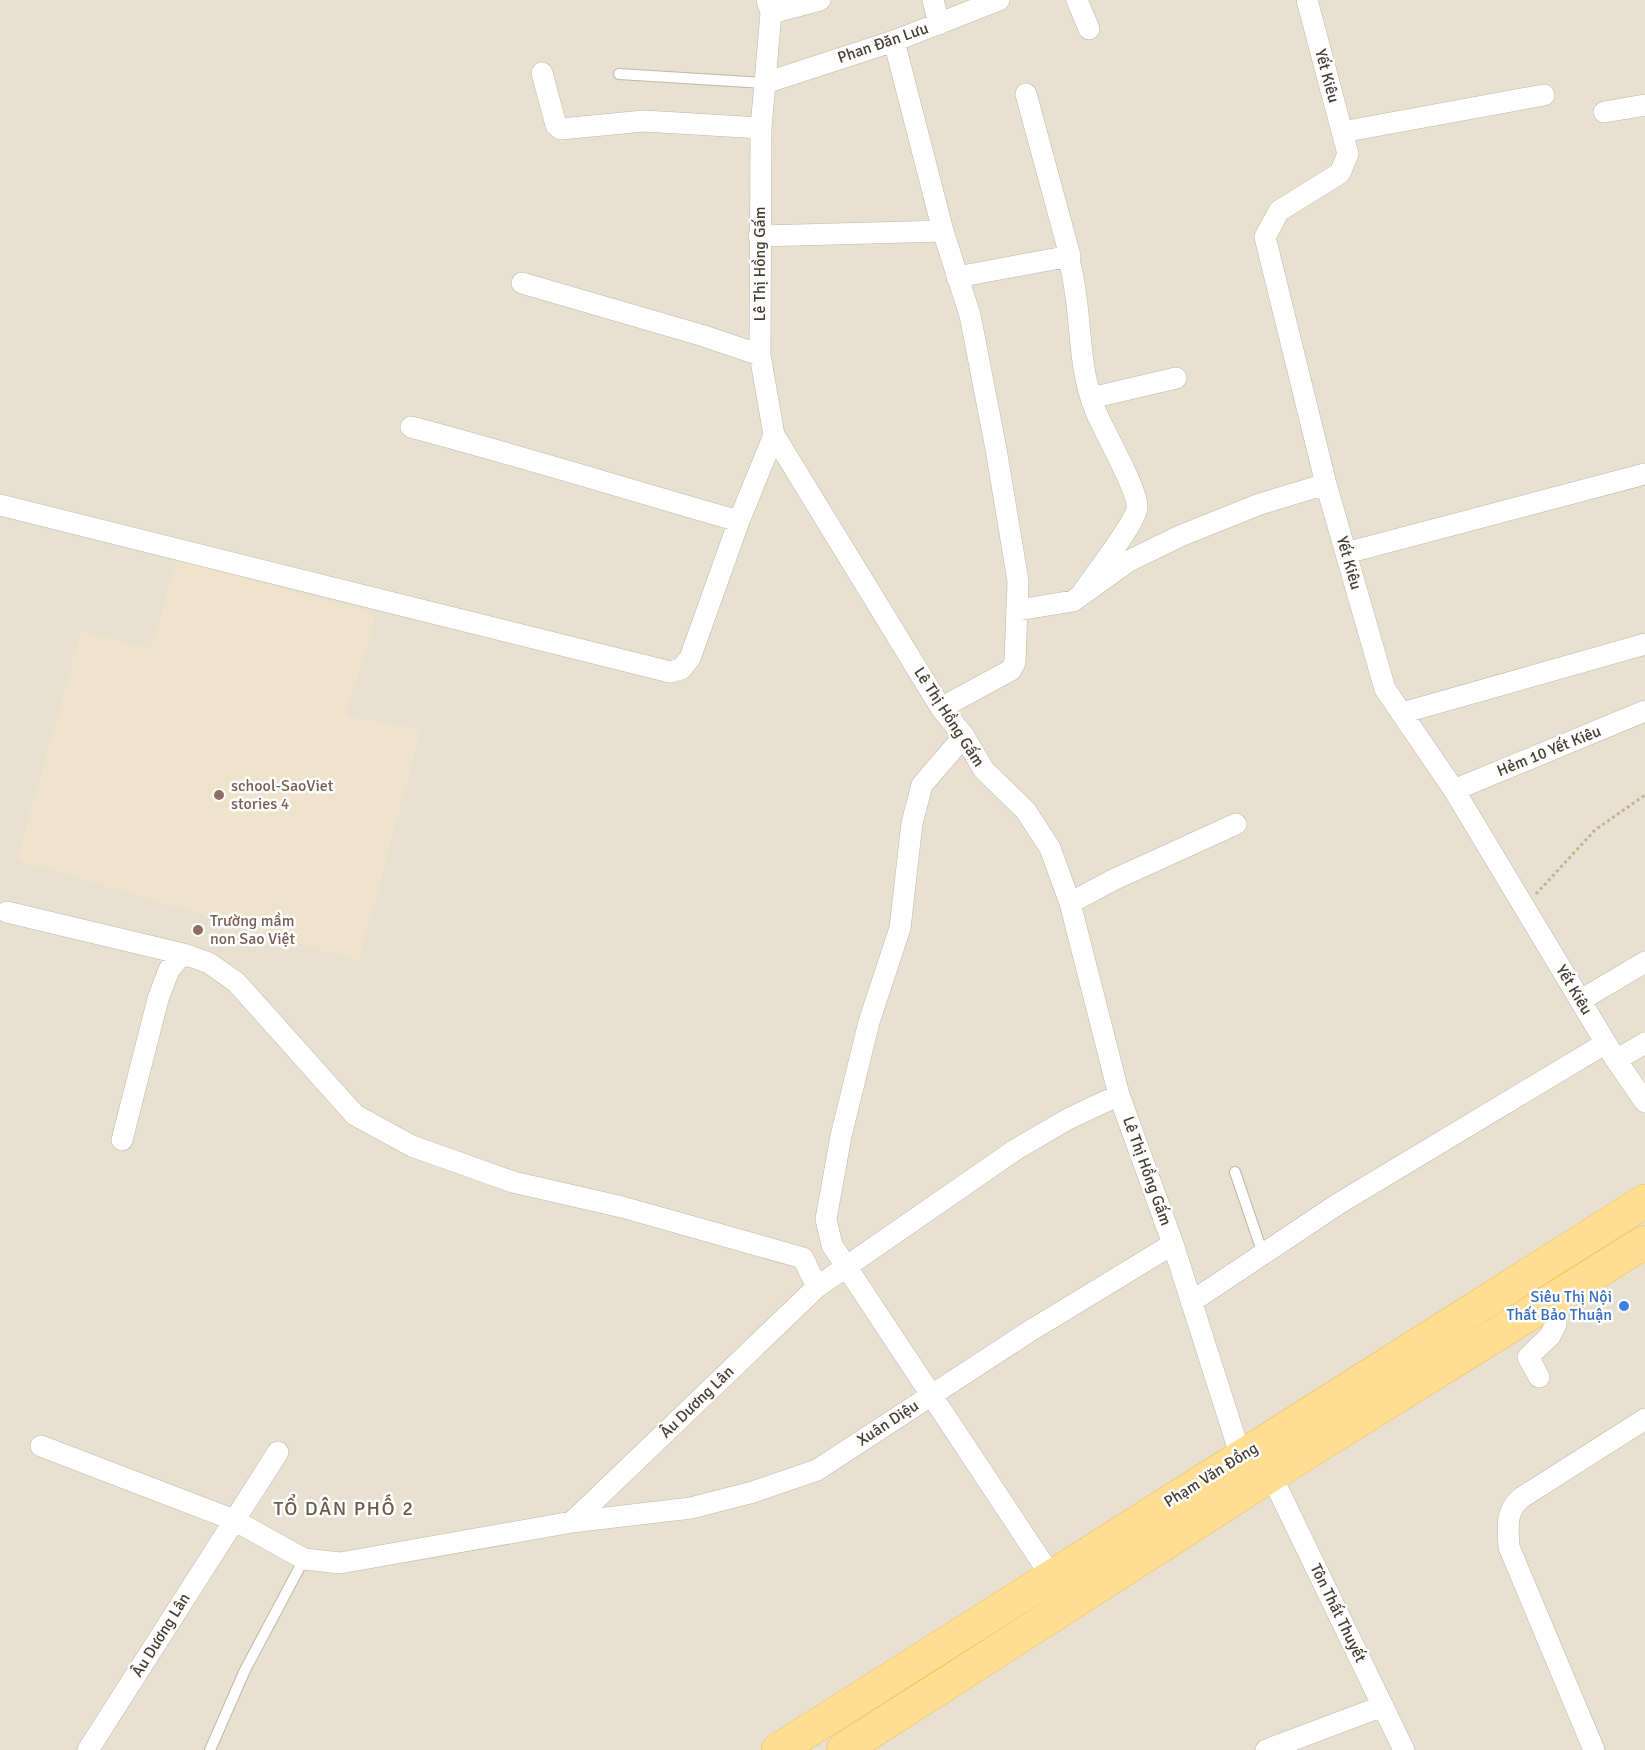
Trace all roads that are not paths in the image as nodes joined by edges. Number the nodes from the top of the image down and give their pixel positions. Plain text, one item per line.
1 (820, 0) edge
2 (933, 0) edge
3 (999, 0) edge
4 (1077, 0) edge
5 (1307, 0) edge
6 (769, 7) edge
7 (939, 24) junction
8 (1089, 29) dead end
9 (894, 41) junction
10 (542, 73) dead end
11 (619, 74) dead end
12 (765, 83) junction
13 (1026, 94) dead end
14 (1544, 95) dead end
15 (1645, 105) edge
16 (1604, 111) dead end
17 (761, 128) junction
18 (1342, 132) junction
19 (943, 231) junction
20 (759, 236) junction
21 (1070, 264) dead end
22 (957, 277) junction
23 (522, 283) dead end
24 (760, 355) junction
25 (1176, 378) dead end
26 (1091, 398) junction
27 (411, 427) dead end
28 (774, 435) junction
29 (1645, 474) edge
30 (1326, 484) junction
31 (0, 505) edge
32 (739, 520) junction
33 (1346, 553) junction
34 (1083, 592) junction
35 (1018, 610) junction
36 (1645, 644) edge
37 (941, 708) junction
38 (1645, 711) edge
39 (1402, 713) junction
40 (964, 736) junction
41 (1454, 789) junction
42 (1236, 824) dead end
43 (1070, 903) junction
44 (7, 912) dead end
45 (188, 955) junction
46 (1645, 962) edge
47 (1581, 1000) junction
48 (1645, 1042) edge
49 (1611, 1052) junction
50 (1119, 1095) junction
51 (1645, 1102) edge
52 (122, 1140) dead end
53 (1235, 1172) dead end
54 (1645, 1201) edge
55 (1645, 1242) edge
56 (1173, 1244) junction
57 (1263, 1254) junction
58 (847, 1266) junction
59 (817, 1287) junction
60 (1191, 1302) junction
61 (1544, 1305) junction
62 (1539, 1377) dead end
63 (932, 1395) junction
64 (1645, 1419) edge
65 (41, 1446) dead end
66 (278, 1452) dead end
67 (1241, 1457) junction
68 (1271, 1475) junction
69 (234, 1520) junction
70 (572, 1522) junction
71 (304, 1559) junction
72 (1051, 1576) junction
73 (1383, 1706) junction
74 (88, 1750) edge
75 (210, 1750) edge
76 (778, 1750) edge
77 (843, 1750) edge
78 (1266, 1750) edge
79 (1404, 1750) edge
80 (1594, 1750) edge

1 - 6 street
2 - 7 street
3 - 7 street, Phan Đăn Lưu
4 - 8 street
5 - 18 street, Yết Kiêu
6 - 12 street, Lê Thị Hồng Gấm
7 - 9 street, Phan Đăn Lưu
9 - 12 street, Phan Đăn Lưu
9 - 19 street
10 - 17 street
11 - 12 lane
12 - 17 street, Lê Thị Hồng Gấm
13 - 22 street
14 - 18 street
15 - 16 street
17 - 20 street, Lê Thị Hồng Gấm
18 - 30 street, Yết Kiêu
19 - 20 street
19 - 22 street
20 - 24 street, Lê Thị Hồng Gấm
21 - 26 street
22 - 35 street
23 - 24 street
24 - 28 street, Lê Thị Hồng Gấm
25 - 26 street
26 - 34 street
27 - 32 street
28 - 32 street
28 - 37 street, Lê Thị Hồng Gấm
29 - 33 street
30 - 33 street, Yết Kiêu
30 - 34 street
31 - 32 street
33 - 39 street, Yết Kiêu
34 - 35 street
35 - 37 street
36 - 39 street
37 - 40 street, Lê Thị Hồng Gấm
38 - 41 street, Hẻm 10 Yết Kiêu
39 - 41 street, Yết Kiêu
40 - 43 street, Lê Thị Hồng Gấm
40 - 58 street
41 - 47 street, Yết Kiêu
42 - 43 street
43 - 50 street, Lê Thị Hồng Gấm
44 - 45 street
45 - 52 street
45 - 59 street
46 - 47 street
47 - 49 street, Yết Kiêu
48 - 49 street
49 - 51 street, Yết Kiêu
49 - 57 street
50 - 56 street, Lê Thị Hồng Gấm
50 - 58 street, Âu Dương Lân
53 - 57 lane
54 - 67 main road, Phạm Văn Đồng
55 - 61 main road, Phạm Văn Đồng
56 - 60 street, Lê Thị Hồng Gấm
56 - 63 street, Xuân Diệu
57 - 60 street
58 - 59 street, Âu Dương Lân
58 - 63 street
59 - 70 street, Âu Dương Lân
60 - 67 street, Lê Thị Hồng Gấm
61 - 62 street
61 - 68 main road, Phạm Văn Đồng
63 - 70 street, Xuân Diệu
63 - 72 street
64 - 80 street
65 - 69 street
66 - 69 street, Âu Dương Lân
67 - 72 main road, Phạm Văn Đồng
68 - 73 street, Tôn Thất Thuyết
68 - 77 main road, Phạm Văn Đồng
69 - 71 street
69 - 74 street, Âu Dương Lân
70 - 71 street
71 - 75 lane
72 - 76 main road, Phạm Văn Đồng
73 - 78 street
73 - 79 street, Tôn Thất Thuyết

